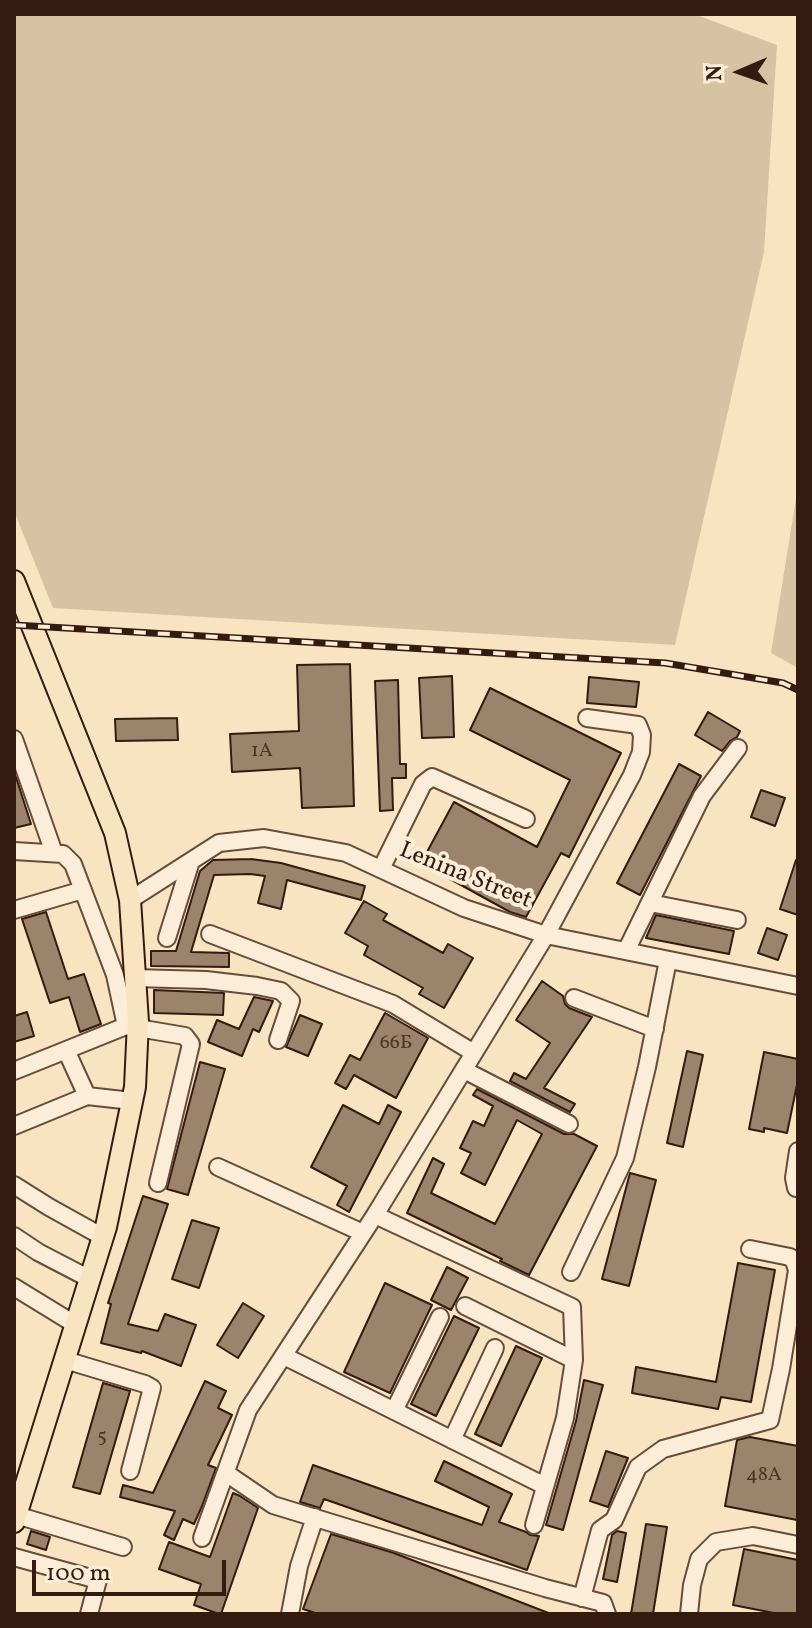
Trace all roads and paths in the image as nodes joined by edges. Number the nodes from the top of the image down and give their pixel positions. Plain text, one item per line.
1 (14, 581) edge
2 (587, 718) dead end
3 (14, 739) edge
4 (738, 748) dead end
5 (526, 819) dead end
6 (14, 851) edge
7 (54, 853) junction
8 (191, 861) junction
9 (381, 869) junction
10 (83, 890) junction
11 (130, 900) junction
12 (650, 903) junction
13 (14, 910) edge
14 (737, 920) dead end
15 (210, 934) dead end
16 (546, 935) junction
17 (167, 938) dead end
18 (626, 951) junction
19 (668, 960) junction
20 (135, 978) junction
21 (798, 986) edge
22 (574, 998) dead end
23 (132, 1028) junction
24 (655, 1029) junction
25 (278, 1040) dead end
26 (66, 1050) junction
27 (474, 1053) junction
28 (464, 1070) junction
29 (14, 1071) edge
30 (87, 1096) junction
31 (132, 1101) junction
32 (569, 1124) dead end
33 (14, 1126) edge
34 (798, 1151) edge
35 (218, 1167) dead end
36 (158, 1183) dead end
37 (14, 1185) edge
38 (798, 1188) edge
39 (375, 1215) junction
40 (363, 1233) junction
41 (14, 1236) edge
42 (103, 1237) junction
43 (750, 1249) dead end
44 (571, 1272) dead end
45 (90, 1279) junction
46 (14, 1287) edge
47 (465, 1306) dead end
48 (440, 1317) dead end
49 (76, 1325) junction
50 (495, 1348) dead end
51 (284, 1356) junction
52 (65, 1360) junction
53 (574, 1360) junction
54 (394, 1411) junction
55 (452, 1440) junction
56 (130, 1471) dead end
57 (226, 1473) junction
58 (545, 1486) junction
59 (315, 1517) junction
60 (15, 1519) edge
61 (534, 1525) dead end
62 (202, 1538) dead end
63 (798, 1545) edge
64 (123, 1547) dead end
65 (14, 1557) edge
66 (582, 1598) junction
67 (89, 1614) edge
68 (290, 1614) edge
69 (607, 1614) edge
70 (689, 1614) edge

1 - 11 main road
2 - 16 street
3 - 7 street
4 - 12 street
5 - 9 street
6 - 7 street
7 - 10 street
8 - 9 street, Lenina Street
8 - 11 street, Lenina Street
8 - 17 street
9 - 16 street, Lenina Street
10 - 13 street
10 - 23 street
11 - 20 main road
12 - 14 street
12 - 18 street
15 - 27 street
16 - 18 street, Lenina Street
16 - 27 street
18 - 19 street, Lenina Street
19 - 21 street, Lenina Street
19 - 24 street
20 - 23 main road
20 - 25 street
22 - 24 street
23 - 26 street
23 - 31 main road
23 - 36 street
24 - 44 street
26 - 29 street
26 - 30 street
27 - 28 street
28 - 32 street
28 - 39 street
30 - 31 street
30 - 33 street
31 - 42 main road
34 - 38 street
35 - 40 street
37 - 42 street
39 - 40 street
39 - 53 street
40 - 51 street
41 - 45 street
42 - 45 main road
43 - 66 street
45 - 49 main road
46 - 49 street
47 - 53 street
48 - 54 street
49 - 52 main road
50 - 55 street
51 - 54 street
51 - 57 street
52 - 56 street
52 - 60 main road
53 - 58 street
54 - 55 street
55 - 58 street
57 - 59 street
57 - 62 street
58 - 61 street
59 - 66 street
59 - 68 street
60 - 64 street
63 - 70 street
65 - 67 street
66 - 69 street

